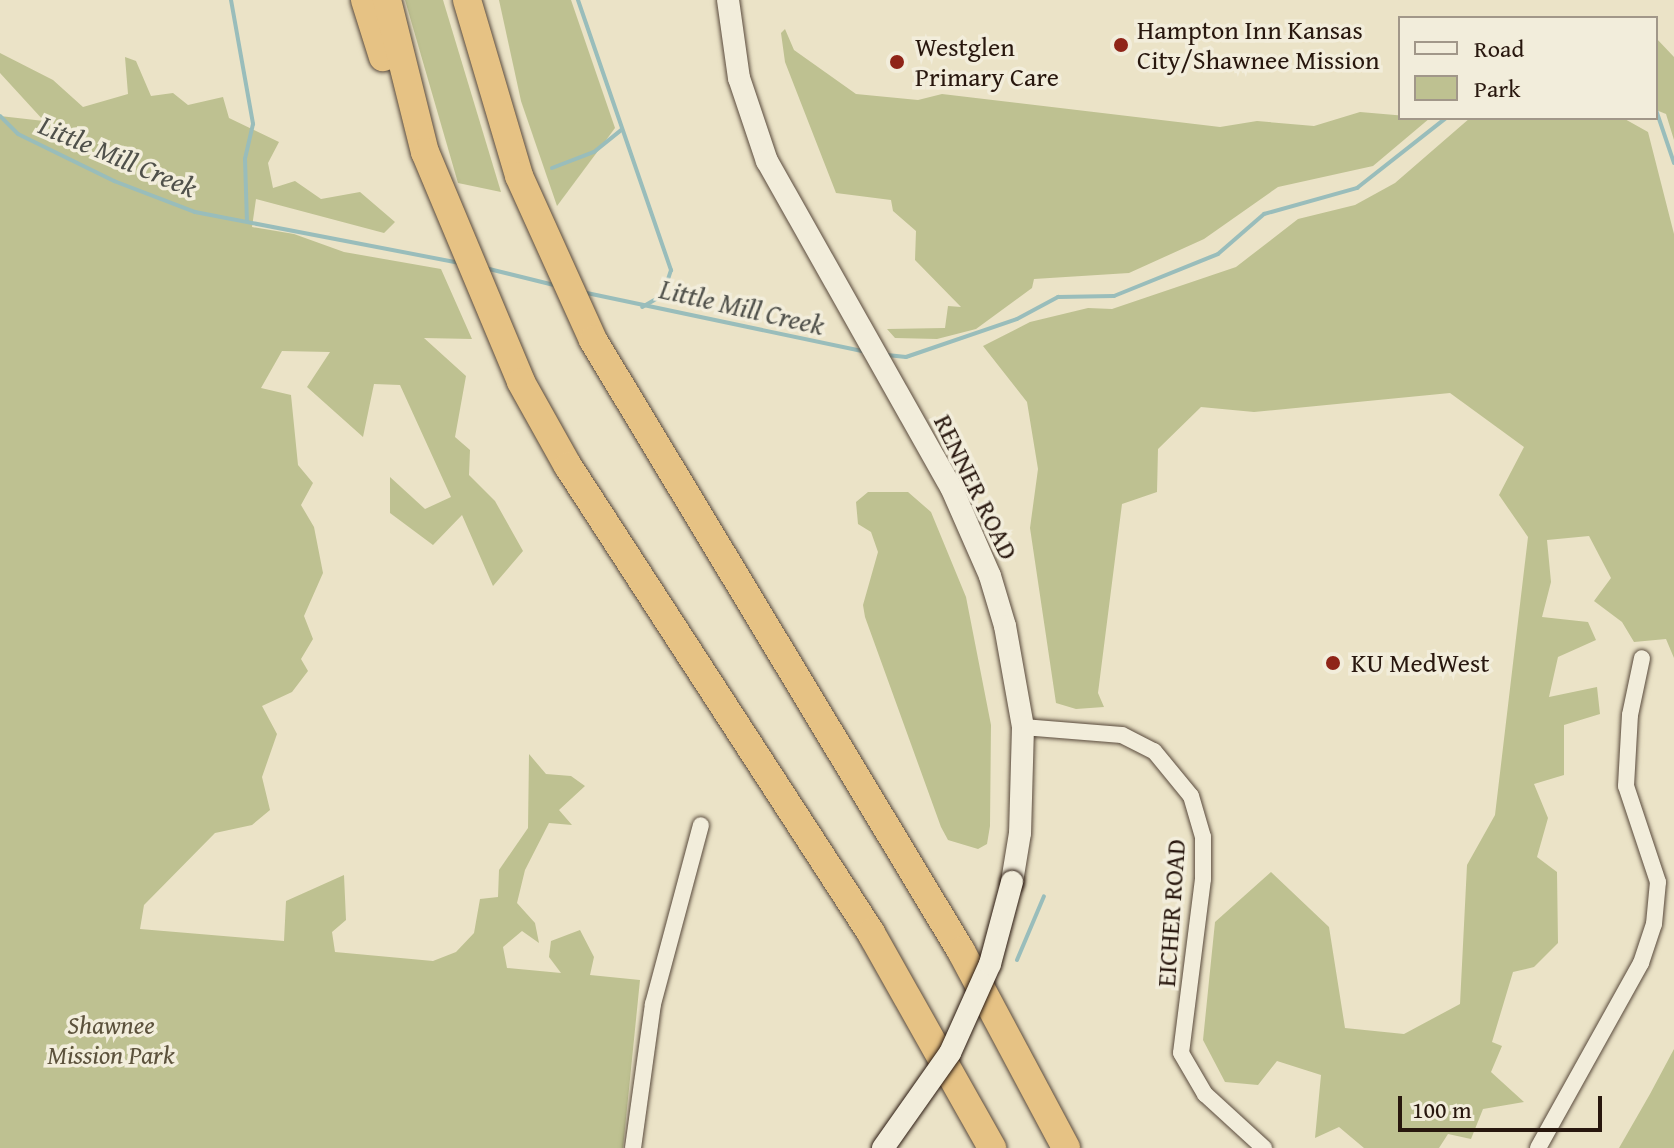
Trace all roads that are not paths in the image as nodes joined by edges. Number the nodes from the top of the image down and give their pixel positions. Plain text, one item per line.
1 (365, 0) edge
2 (387, 0) edge
3 (467, 0) edge
4 (481, 0) edge
5 (728, 0) edge
6 (479, 42) junction
7 (412, 110) junction
8 (1642, 658) dead end
9 (1023, 727) junction
10 (701, 825) dead end
11 (633, 1148) edge
12 (883, 1148) edge
13 (992, 1148) edge
14 (1066, 1148) edge
15 (1264, 1148) edge
16 (1538, 1148) edge

1 - 7 highway
2 - 7 highway
3 - 6 highway
4 - 6 highway
5 - 9 main road, RENNER ROAD
6 - 14 highway
7 - 13 highway
8 - 16 street
9 - 12 main road, RENNER ROAD, bridge
9 - 15 street, EICHER ROAD
10 - 11 street

